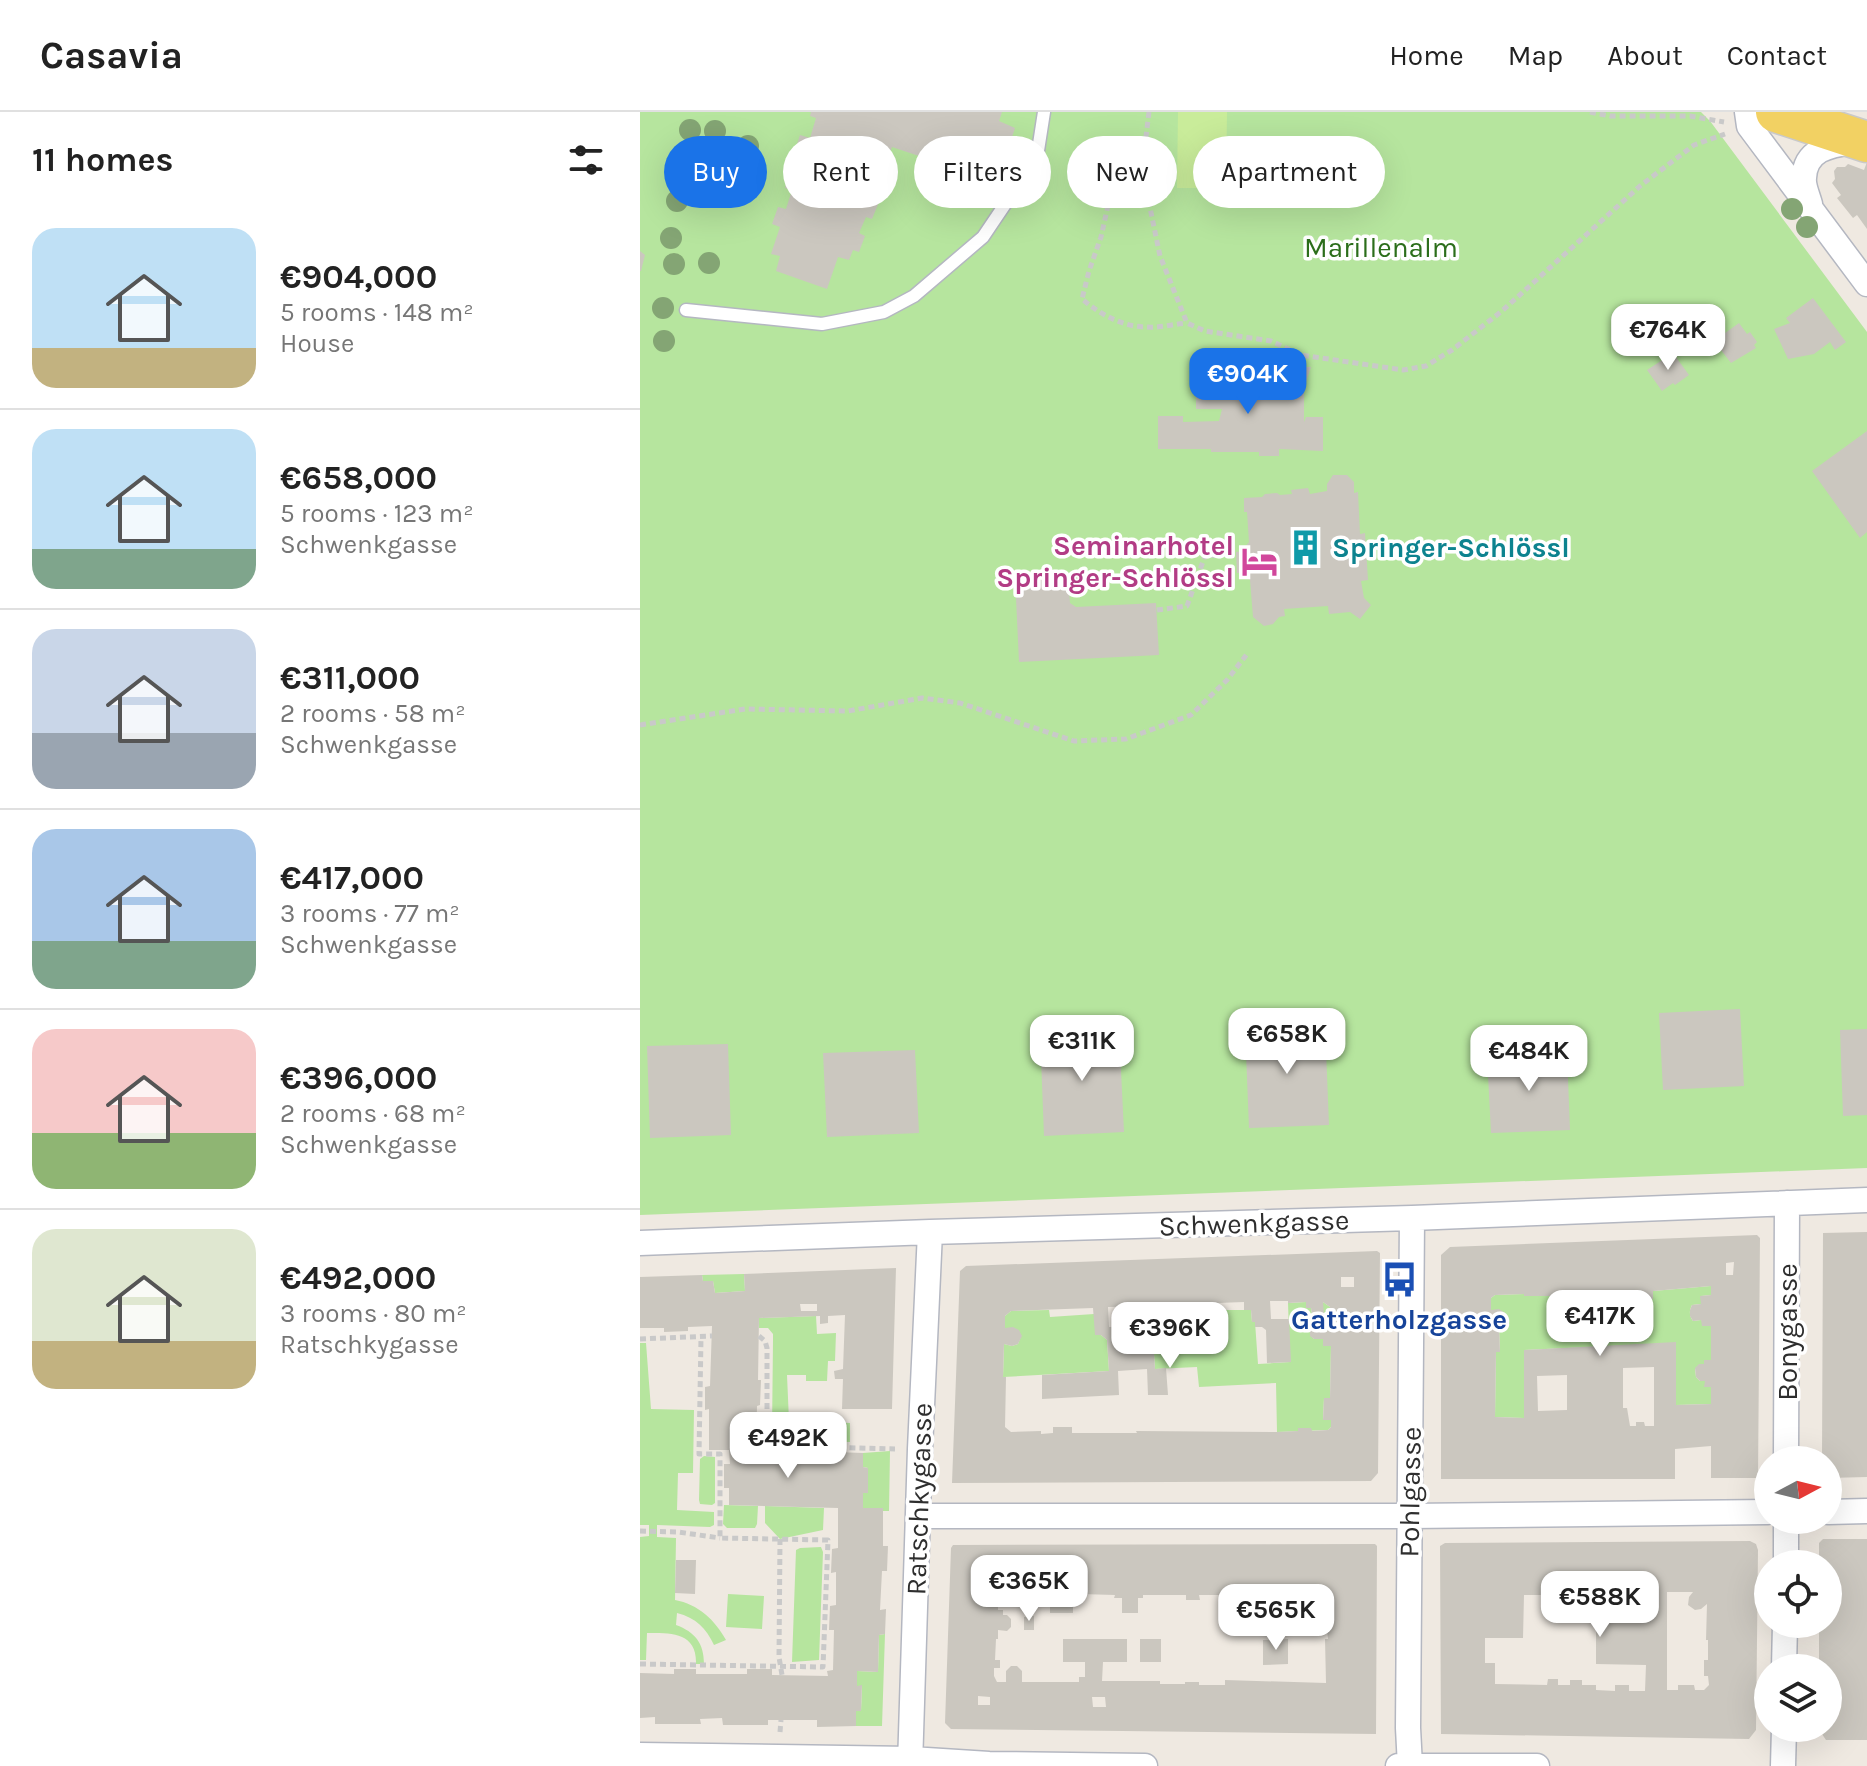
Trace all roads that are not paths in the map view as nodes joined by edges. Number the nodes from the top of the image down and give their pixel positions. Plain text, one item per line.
1 (1044, 112) edge
2 (1757, 117) edge
3 (1865, 141) edge
4 (1813, 214) junction
5 (1867, 284) edge
6 (686, 310) dead end
7 (1867, 1200) edge
8 (1787, 1203) junction
9 (1412, 1218) junction
10 (930, 1232) junction
11 (640, 1243) edge
12 (1786, 1446) edge
13 (1867, 1511) edge
14 (1754, 1512) edge
15 (1842, 1512) edge
16 (918, 1516) junction
17 (1410, 1516) junction
18 (1784, 1742) edge
19 (640, 1755) edge
20 (910, 1763) edge
21 (1145, 1766) edge
22 (1398, 1766) edge
23 (1410, 1766) edge
24 (1537, 1766) edge
25 (1783, 1766) edge

1 - 6 lane
2 - 3 main road
2 - 4 street
3 - 4 street
4 - 5 street
7 - 8 street, Schwenkgasse
8 - 9 street, Schwenkgasse
8 - 12 street, Bonygasse
9 - 10 street, Schwenkgasse
9 - 17 street, Pohlgasse
10 - 11 street, Schwenkgasse
10 - 16 street, Ratschkygasse
13 - 15 street
14 - 17 street
16 - 17 street
16 - 20 street, Ratschkygasse
17 - 23 street, Pohlgasse
18 - 25 street
19 - 20 street
20 - 21 street
22 - 23 street
23 - 24 street

